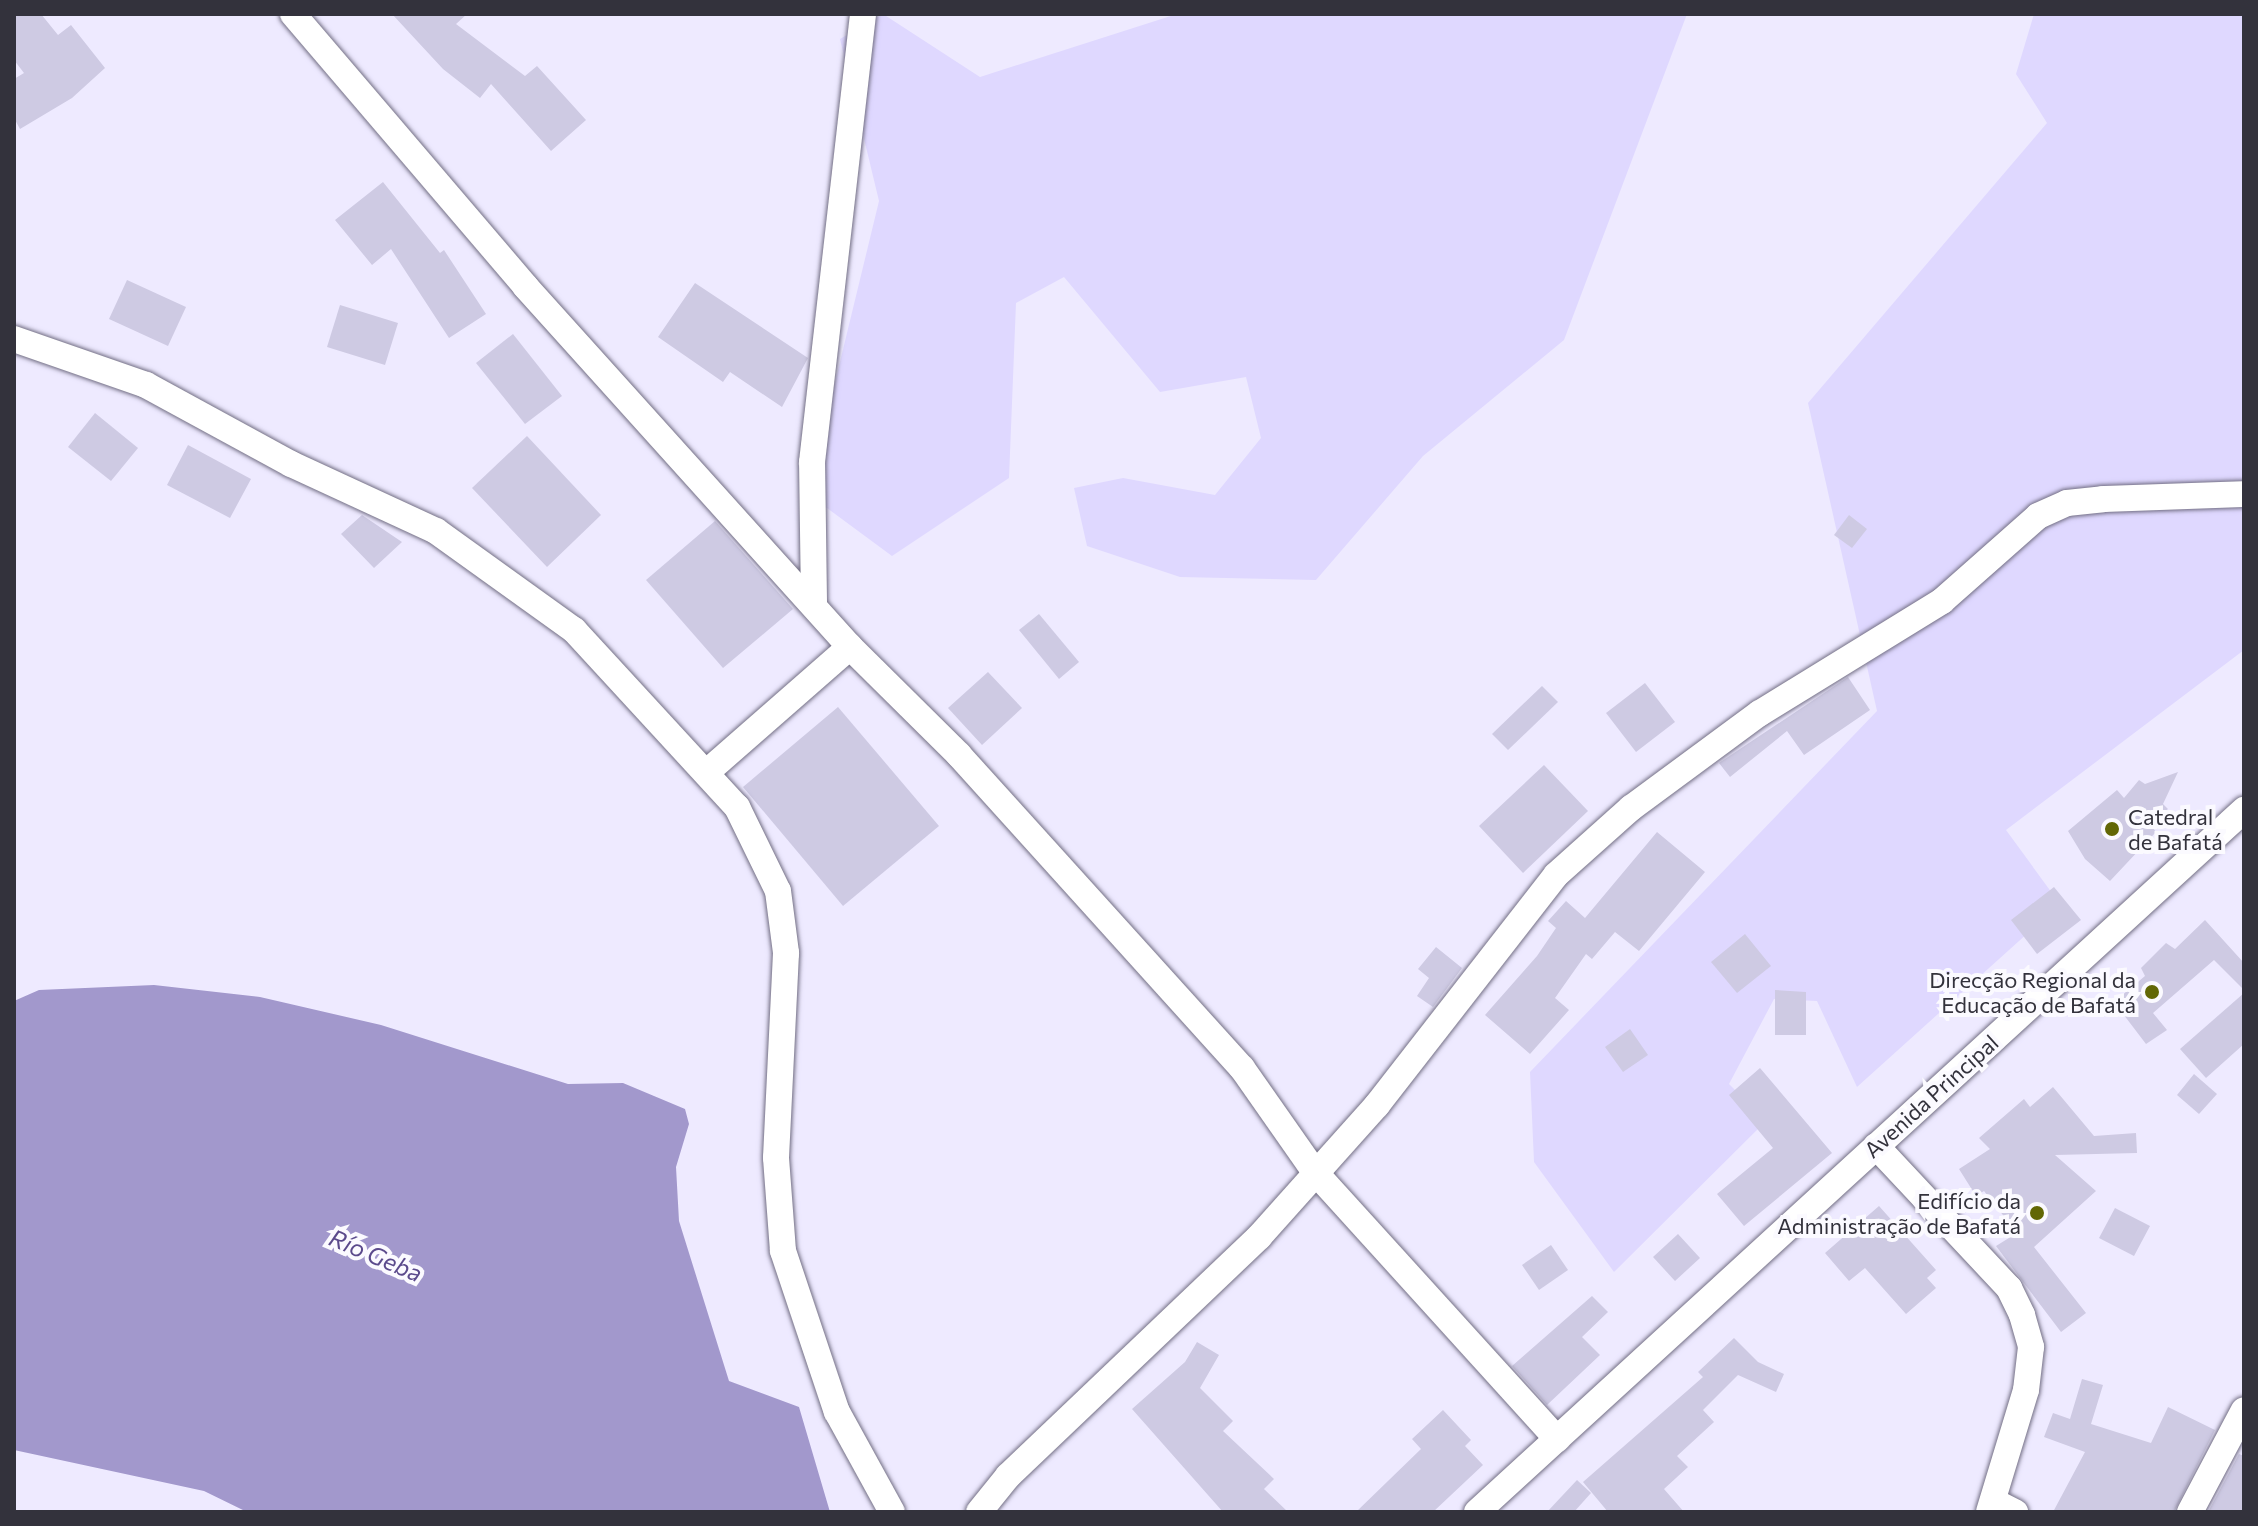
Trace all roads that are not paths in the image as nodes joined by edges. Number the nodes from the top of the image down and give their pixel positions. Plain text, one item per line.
1 (293, 14) edge
2 (863, 14) edge
3 (14, 339) edge
4 (2244, 494) edge
5 (814, 602) junction
6 (850, 647) junction
7 (707, 772) junction
8 (2244, 810) edge
9 (1876, 1146) junction
10 (1314, 1171) junction
11 (2244, 1410) edge
12 (1557, 1439) junction
13 (1999, 1508) edge
14 (892, 1512) edge
15 (979, 1512) edge
16 (1477, 1512) edge
17 (2190, 1512) edge

1 - 5 street
2 - 5 street
3 - 7 street
4 - 10 street
5 - 6 street
6 - 7 street
6 - 10 street
7 - 14 street
8 - 9 street, Avenida Principal
9 - 12 street, Avenida Principal
9 - 13 street
10 - 12 street
10 - 15 street
11 - 17 street
12 - 16 street, Avenida Principal

